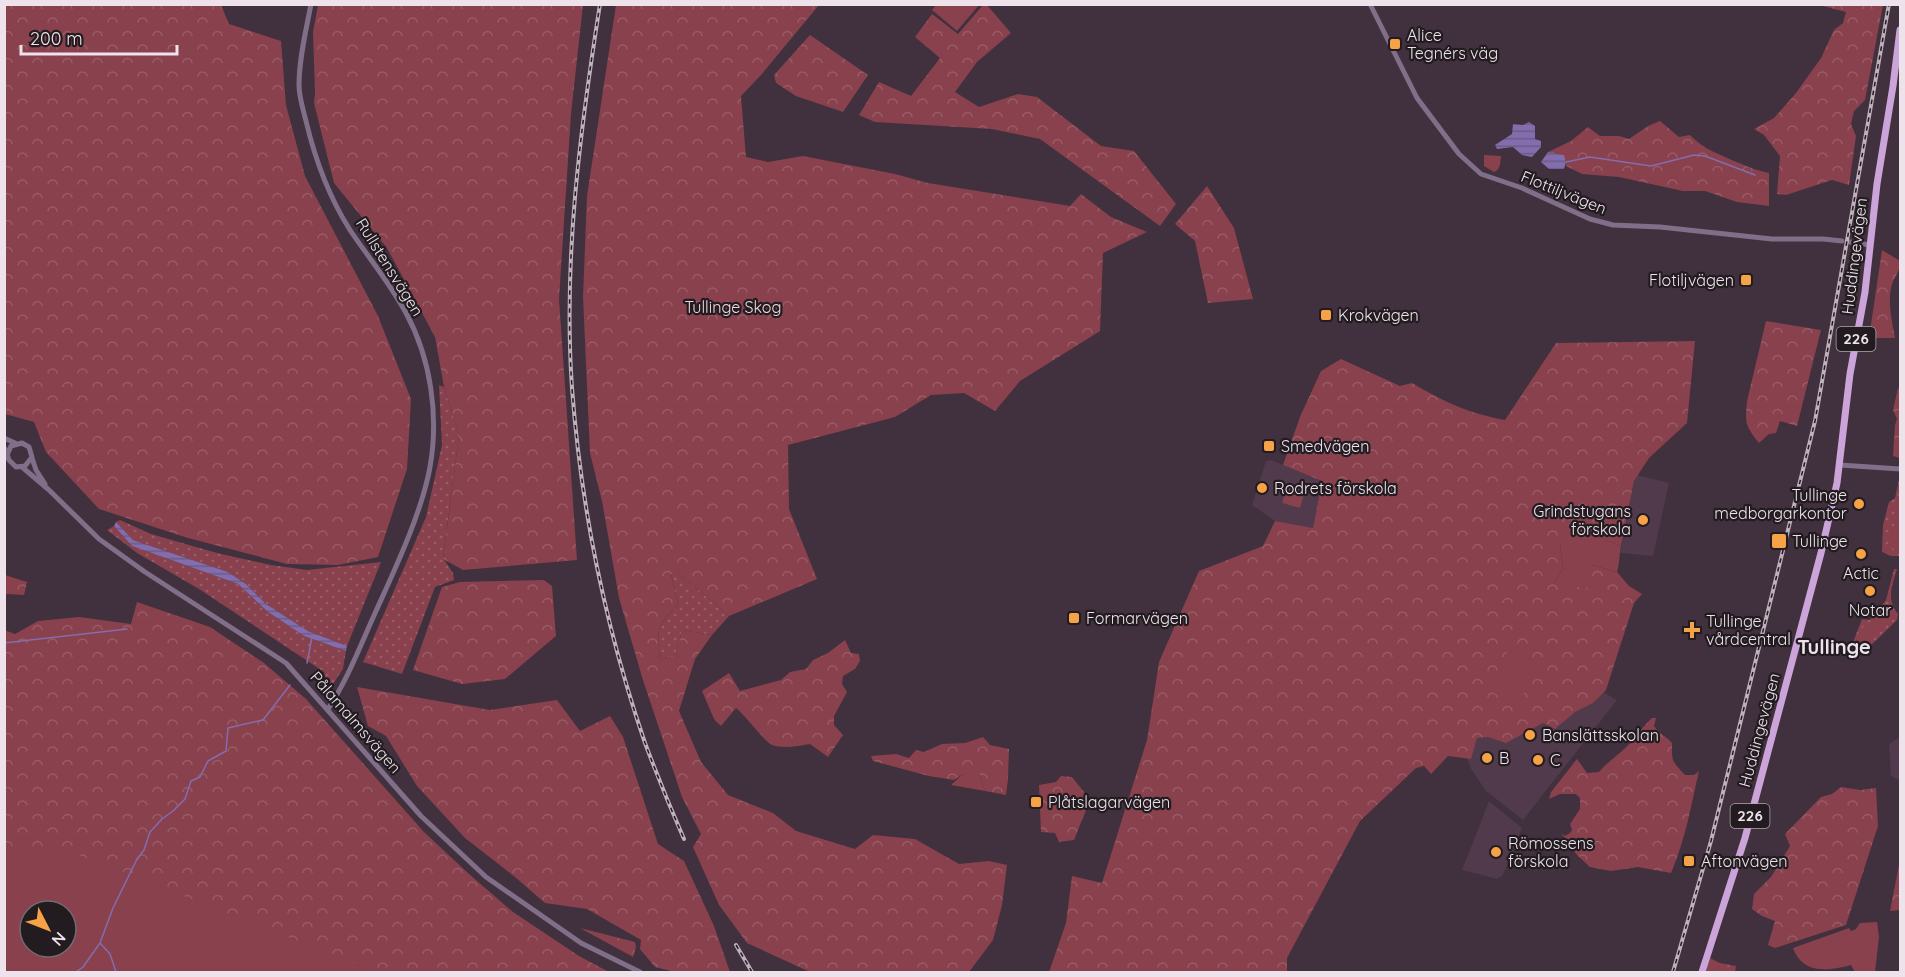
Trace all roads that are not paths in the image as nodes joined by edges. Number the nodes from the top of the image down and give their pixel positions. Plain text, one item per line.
1 (311, 4) edge
2 (1370, 4) edge
3 (1900, 30) edge
4 (1842, 241) dead end
5 (1850, 242) dead end
6 (1870, 245) junction
7 (4, 438) edge
8 (15, 443) junction
9 (4, 447) edge
10 (7, 454) junction
11 (32, 458) junction
12 (1840, 465) junction
13 (22, 467) junction
14 (1900, 469) edge
15 (50, 490) junction
16 (328, 709) junction
17 (640, 972) edge
18 (1702, 972) edge

1 - 16 street, Rullstensvägen
2 - 4 street, Flottiljvägen
3 - 6 main road, Huddingevägen / 226
5 - 6 street
6 - 12 main road, Huddingevägen / 226
7 - 8 street
8 - 10 street
8 - 11 street
9 - 10 street
10 - 13 street
11 - 13 street
11 - 15 street, Pålamalmsvägen
12 - 14 street
12 - 18 main road, Huddingevägen / 226
13 - 15 street, Pålamalmsvägen
15 - 16 street, Pålamalmsvägen
16 - 17 street, Pålamalmsvägen

